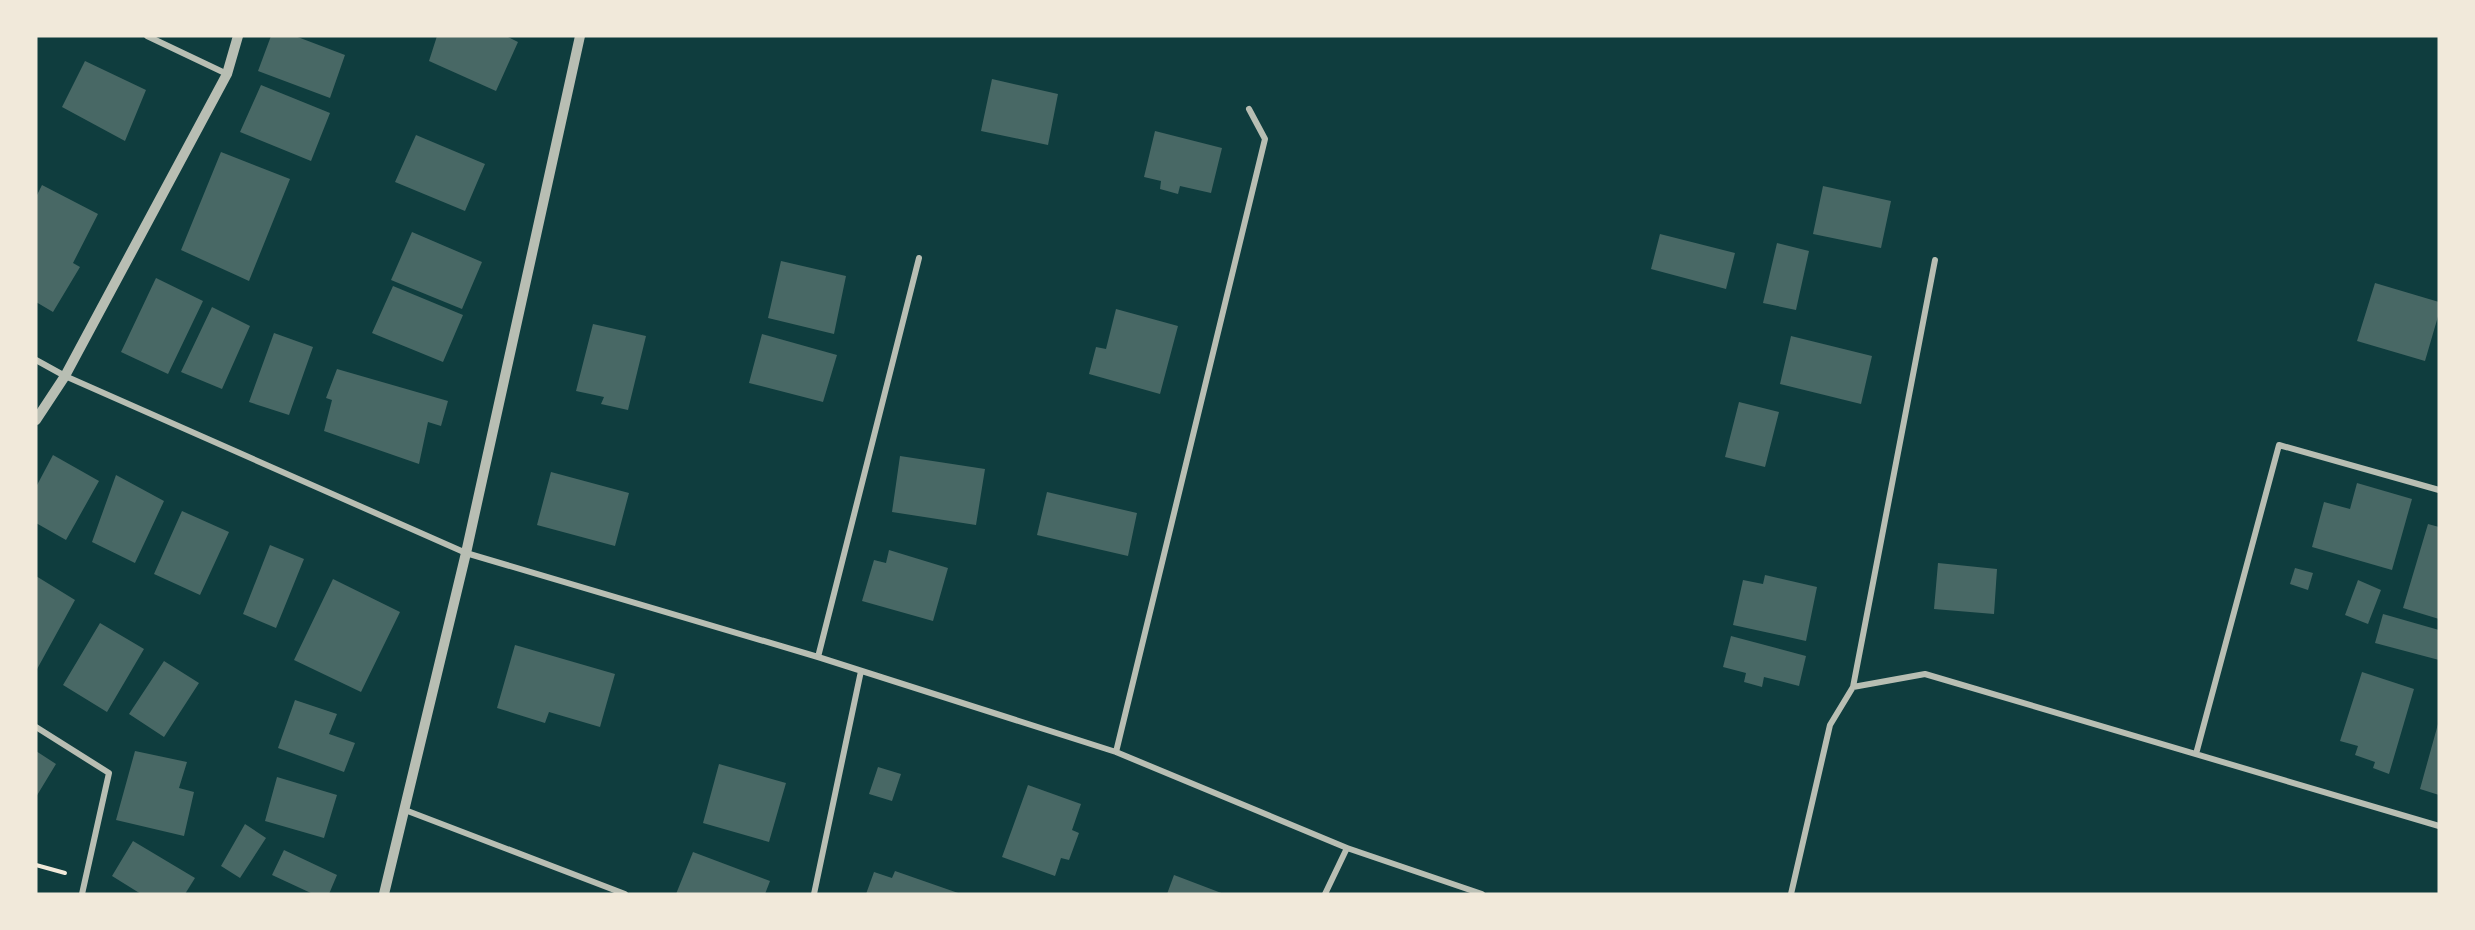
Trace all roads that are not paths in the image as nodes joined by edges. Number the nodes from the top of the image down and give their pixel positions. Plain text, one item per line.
1 (147, 36) edge
2 (238, 36) edge
3 (580, 36) edge
4 (227, 74) junction
5 (1249, 110) dead end
6 (919, 258) dead end
7 (1935, 260) dead end
8 (36, 360) edge
9 (65, 376) junction
10 (36, 420) edge
11 (2439, 490) edge
12 (466, 553) junction
13 (818, 657) junction
14 (861, 671) junction
15 (1853, 687) junction
16 (36, 727) edge
17 (1116, 752) junction
18 (2196, 754) junction
19 (405, 810) junction
20 (2439, 826) edge
21 (1347, 848) junction
22 (82, 894) edge
23 (384, 894) edge
24 (625, 894) edge
25 (814, 894) edge
26 (1324, 894) edge
27 (1482, 894) edge
28 (1791, 894) edge

1 - 4 street
2 - 4 street
3 - 12 street
4 - 9 street
5 - 17 street
6 - 13 street
7 - 15 street
8 - 9 street
9 - 10 street
9 - 12 street
11 - 18 street
12 - 13 street
12 - 19 street
13 - 14 street
14 - 17 street
14 - 25 street
15 - 18 street
15 - 28 street
16 - 22 street
17 - 21 street
18 - 20 street
19 - 23 street
19 - 24 street
21 - 26 street
21 - 27 street

